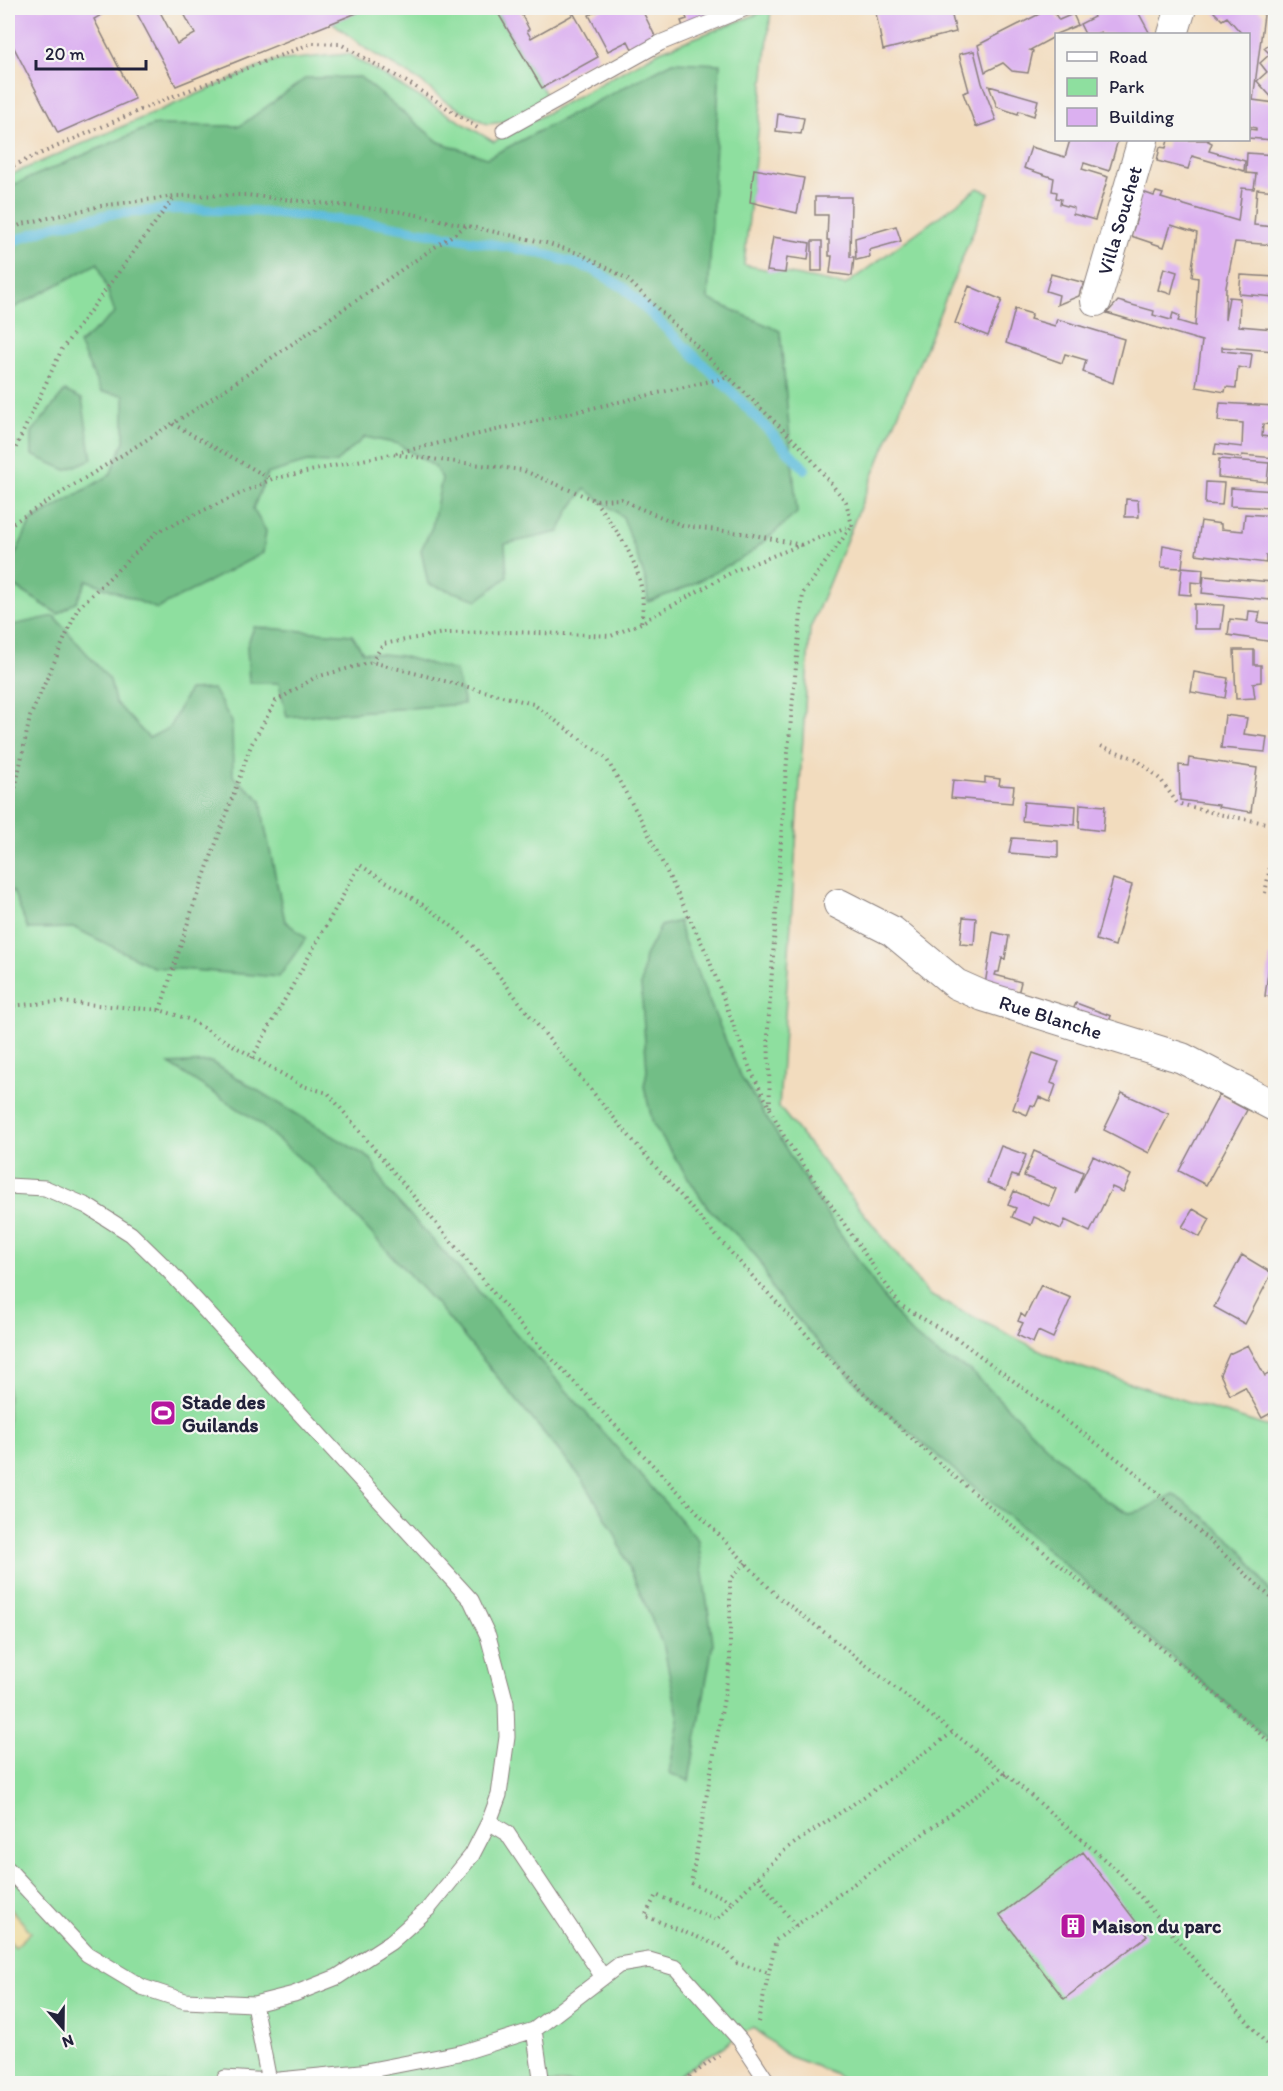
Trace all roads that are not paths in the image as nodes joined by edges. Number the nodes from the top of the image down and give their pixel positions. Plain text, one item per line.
1 (746, 8) edge
2 (1181, 8) edge
3 (1173, 33) edge
4 (504, 130) road end
5 (1143, 141) edge
6 (1096, 301) dead end
7 (839, 904) dead end
8 (1275, 1107) edge
9 (8, 1186) edge
10 (489, 1822) junction
11 (8, 1869) edge
12 (603, 1977) junction
13 (254, 2004) junction
14 (534, 2030) junction
15 (225, 2078) dead end
16 (269, 2080) junction
17 (542, 2084) edge
18 (769, 2084) edge

1 - 4 lane
2 - 3 street
5 - 6 street, Villa Souchet
7 - 8 street, Rue Blanche
9 - 10 lane
10 - 12 lane
10 - 13 lane
11 - 13 lane
12 - 14 lane
12 - 18 lane
13 - 16 lane
14 - 16 lane
14 - 17 lane
15 - 16 lane

